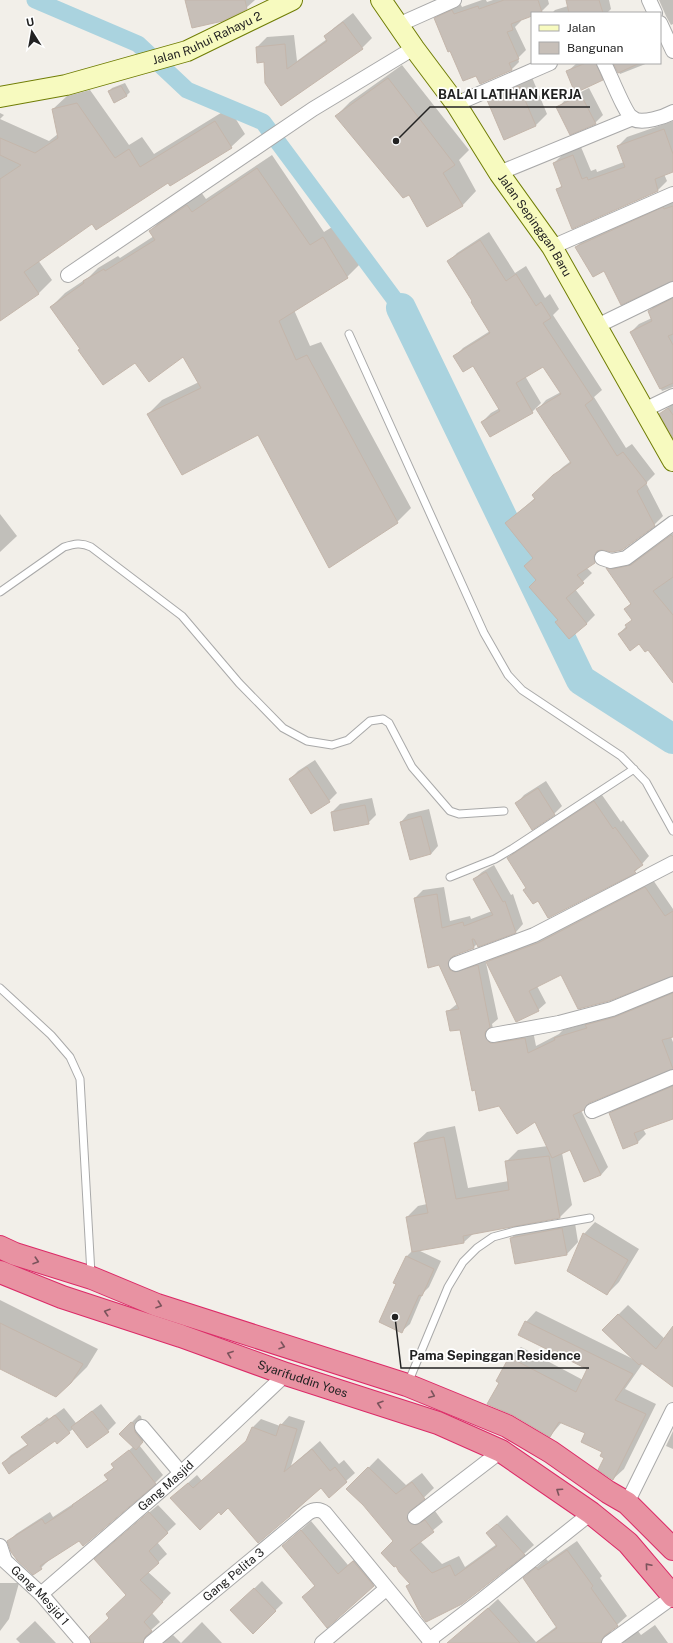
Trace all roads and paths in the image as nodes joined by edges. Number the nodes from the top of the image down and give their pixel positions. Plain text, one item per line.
1 (292, 0) edge
2 (381, 0) edge
3 (454, 0) edge
4 (649, 0) edge
5 (655, 12) edge
6 (398, 25) junction
7 (661, 25) edge
8 (414, 48) junction
9 (673, 51) edge
10 (548, 64) edge
11 (604, 64) edge
12 (0, 97) edge
13 (456, 104) junction
14 (673, 112) edge
15 (633, 118) junction
16 (499, 173) junction
17 (673, 194) edge
18 (552, 247) junction
19 (68, 276) dead end
20 (673, 289) edge
21 (597, 326) junction
22 (349, 334) dead end
23 (673, 396) edge
24 (644, 410) junction
25 (673, 461) edge
26 (673, 524) edge
27 (602, 558) dead end
28 (0, 592) edge
29 (634, 769) junction
30 (504, 811) dead end
31 (673, 831) edge
32 (673, 862) edge
33 (450, 877) dead end
34 (456, 964) dead end
35 (673, 984) edge
36 (0, 988) edge
37 (493, 1035) dead end
38 (673, 1078) edge
39 (592, 1111) dead end
40 (590, 1218) dead end
41 (0, 1247) edge
42 (0, 1272) edge
43 (92, 1278) junction
44 (286, 1374) junction
45 (408, 1385) junction
46 (673, 1410) edge
47 (142, 1427) dead end
48 (501, 1451) junction
49 (181, 1473) junction
50 (627, 1503) junction
51 (591, 1513) junction
52 (415, 1517) dead end
53 (0, 1546) edge
54 (673, 1549) edge
55 (2, 1563) edge
56 (386, 1589) junction
57 (41, 1594) junction
58 (673, 1596) edge
59 (431, 1641) edge
60 (83, 1643) edge
61 (151, 1643) edge
62 (322, 1643) edge
63 (609, 1643) edge

1 - 12 street, Jalan Ruhui Rahayu 2
2 - 6 street, Jalan Sepinggan Baru
3 - 6 street
4 - 5 street
6 - 8 street, Jalan Sepinggan Baru
7 - 9 street
8 - 13 street, Jalan Sepinggan Baru
8 - 19 street
10 - 13 street
11 - 15 street
13 - 16 street, Jalan Sepinggan Baru
14 - 15 street
15 - 16 street
16 - 18 street, Jalan Sepinggan Baru
17 - 18 street
18 - 21 street, Jalan Sepinggan Baru
20 - 21 street
21 - 24 street, Jalan Sepinggan Baru
22 - 29 lane
23 - 24 street
24 - 25 street, Jalan Sepinggan Baru
26 - 27 street
28 - 30 lane
29 - 31 lane
29 - 33 lane
32 - 34 street
35 - 37 street
36 - 43 lane
38 - 39 street
40 - 45 lane
41 -> 43 highway
44 -> 42 highway, Syarifuddin Yoes
43 -> 45 highway
48 -> 44 highway, Syarifuddin Yoes
44 - 49 street, Gang Masjid
45 -> 50 highway
46 - 50 street
47 - 49 street
51 -> 48 highway, Syarifuddin Yoes
48 - 52 street
49 - 57 street, Gang Masjid
50 - 54 highway
58 -> 51 highway, Syarifuddin Yoes
51 - 59 street
53 - 55 street, Gang Mesjid 1
55 - 57 street, Gang Mesjid 1
56 - 59 street
56 - 61 street, Gang Pelita 3
56 - 62 street
57 - 60 street, Gang Mesjid 1
58 - 63 street

